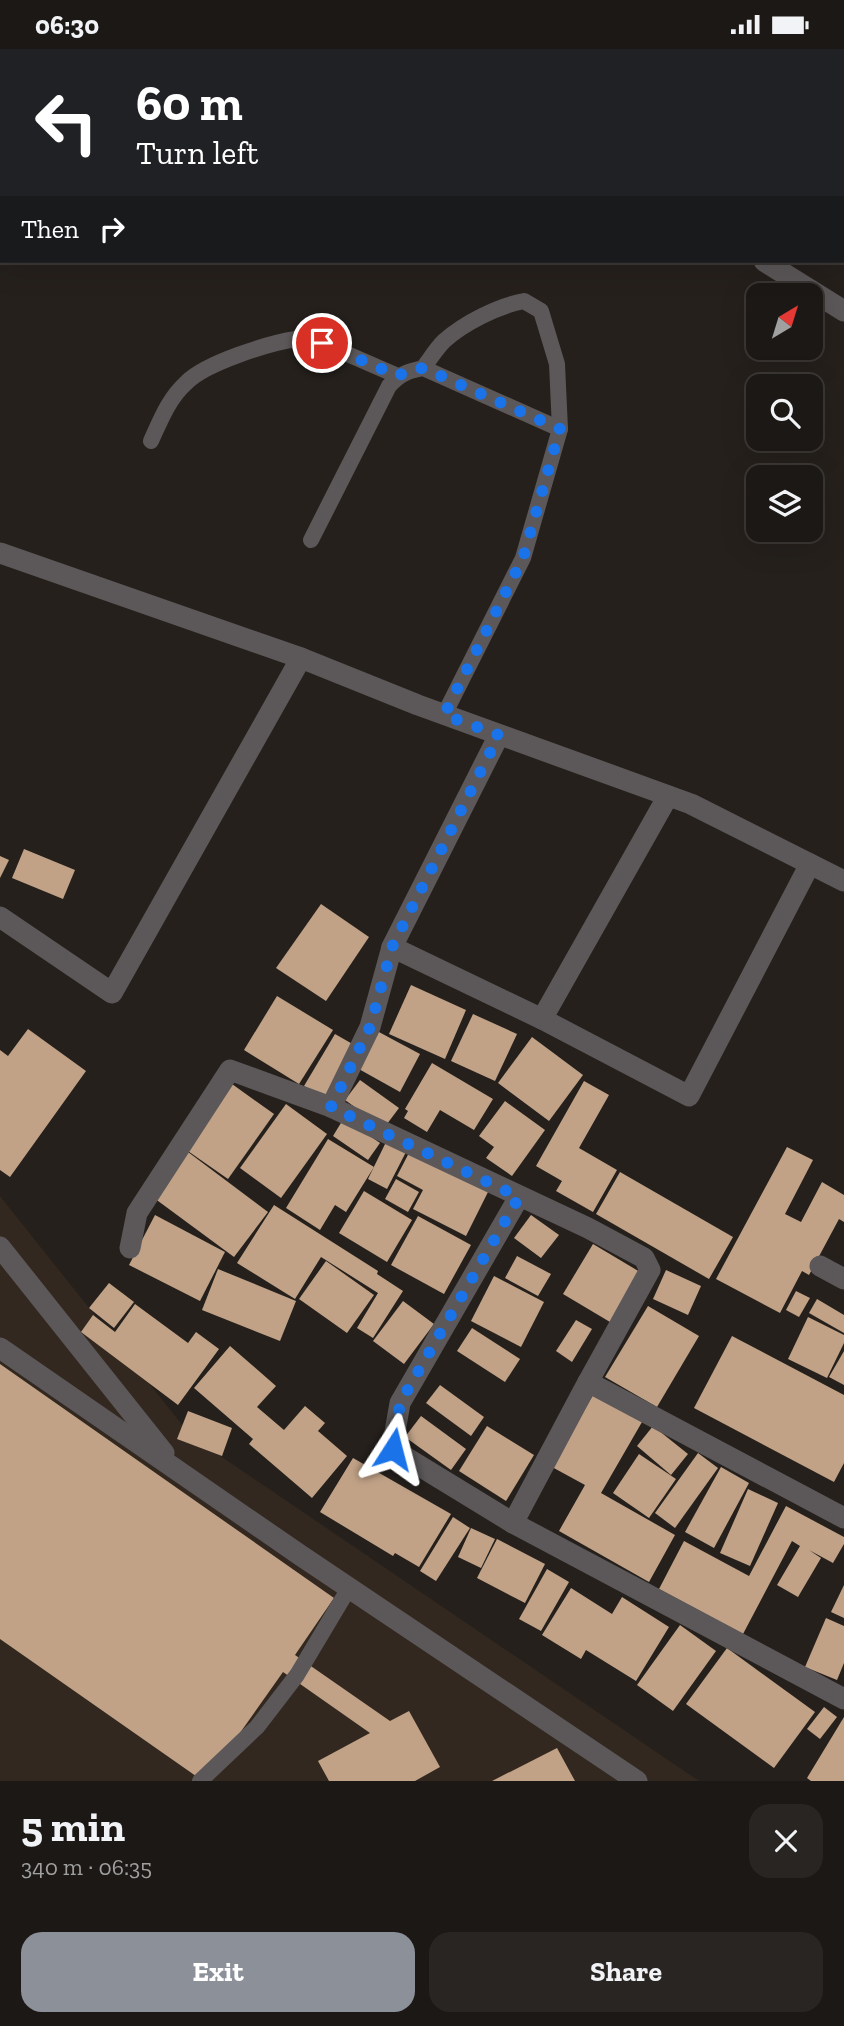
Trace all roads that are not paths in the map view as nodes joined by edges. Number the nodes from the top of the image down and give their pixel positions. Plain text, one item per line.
1 (767, 263) edge
2 (844, 311) edge
3 (423, 368) junction
4 (398, 376) junction
5 (560, 429) junction
6 (151, 441) dead end
7 (311, 540) dead end
8 (0, 553) edge
9 (301, 658) junction
10 (444, 715) junction
11 (499, 735) junction
12 (668, 796) junction
13 (810, 864) junction
14 (844, 881) edge
15 (0, 917) edge
16 (392, 947) junction
17 (542, 1019) junction
18 (331, 1107) junction
19 (519, 1197) junction
20 (0, 1247) edge
21 (130, 1248) dead end
22 (820, 1266) dead end
23 (844, 1279) edge
24 (0, 1348) edge
25 (588, 1382) junction
26 (177, 1470) junction
27 (844, 1518) edge
28 (513, 1523) junction
29 (349, 1588) junction
30 (844, 1699) edge
31 (200, 1781) edge
32 (637, 1781) edge

1 - 2 street
3 - 4 lane
3 - 5 lane
3 - 5 lane
4 - 6 lane
4 - 7 lane
5 - 10 lane
8 - 9 street
9 - 10 street
9 - 15 street
10 - 11 street
11 - 12 street
11 - 16 street
12 - 13 street
12 - 17 street
13 - 14 street
13 - 17 street
16 - 17 street
16 - 18 street
18 - 19 street
18 - 21 street
19 - 25 street
19 - 28 street
20 - 26 street
22 - 23 street
24 - 26 street
25 - 27 street
25 - 28 street
26 - 29 street
28 - 30 street
29 - 31 lane
29 - 32 street

